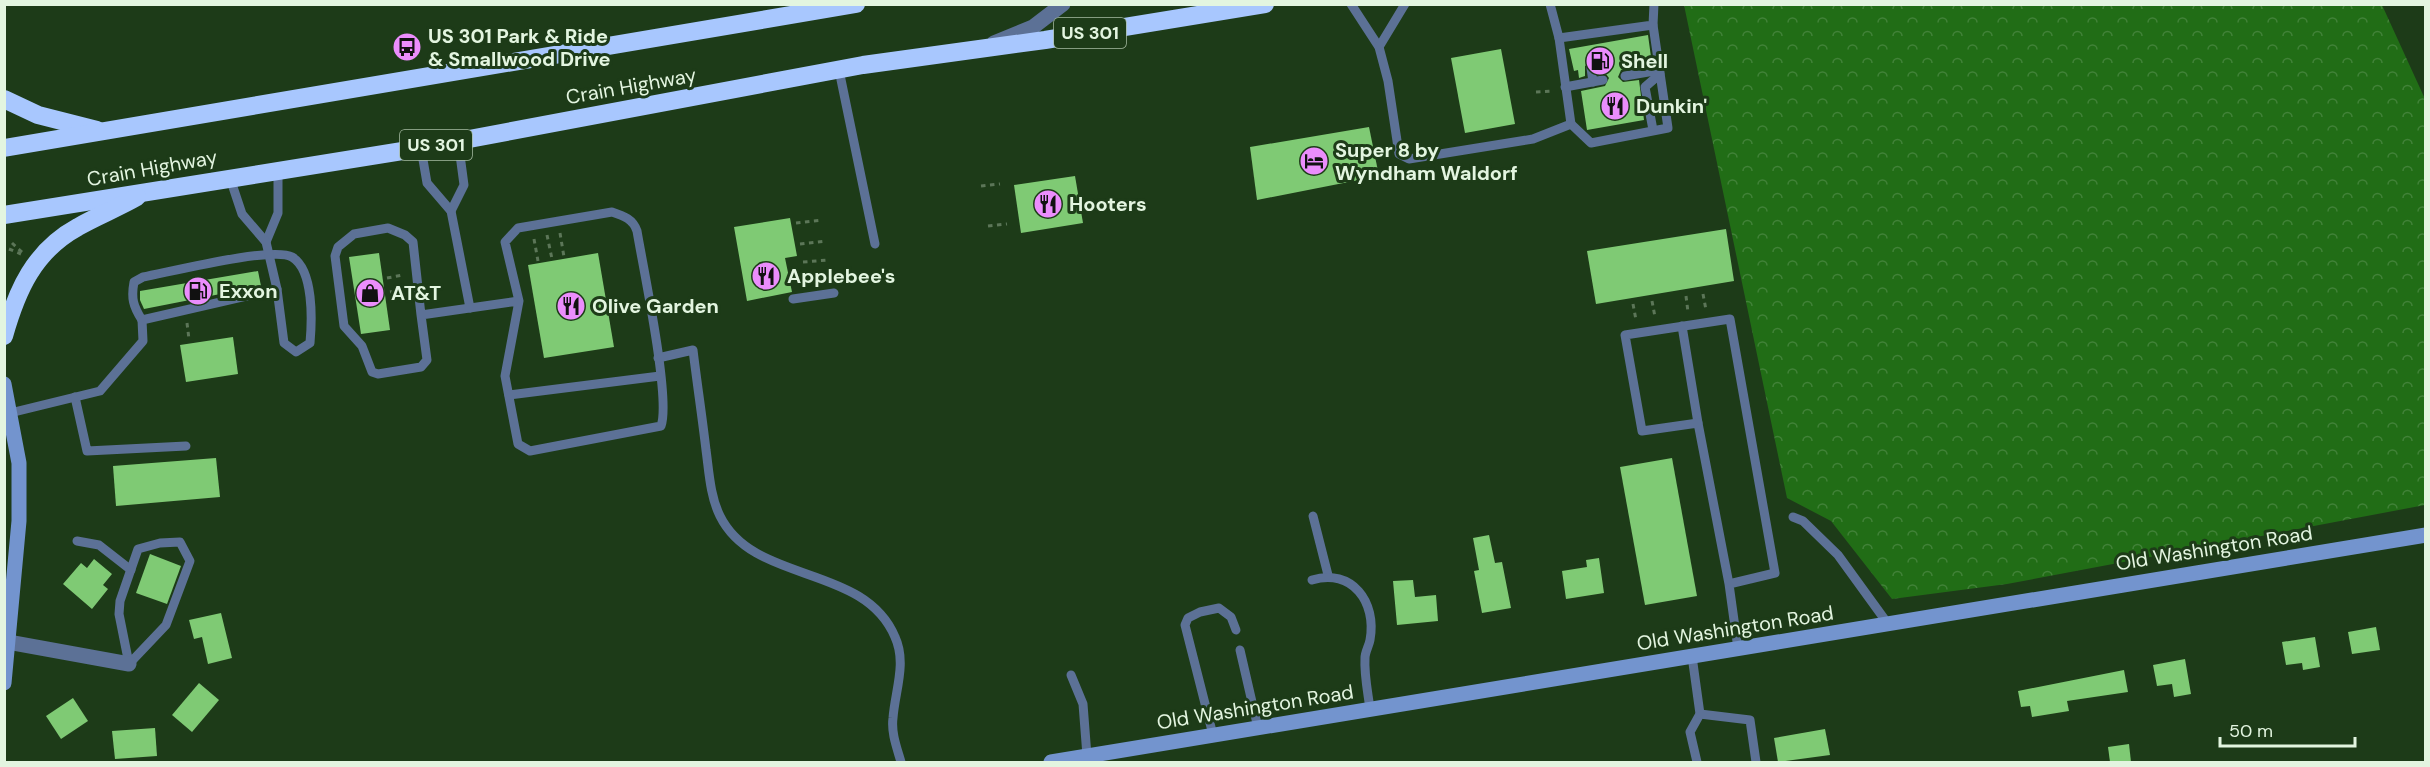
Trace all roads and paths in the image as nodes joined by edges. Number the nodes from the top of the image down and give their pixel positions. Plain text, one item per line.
1 (856, 4) edge
2 (1063, 4) edge
3 (1265, 4) edge
4 (1351, 4) edge
5 (1405, 4) edge
6 (1550, 4) edge
7 (1654, 4) edge
8 (1192, 10) edge
9 (1653, 25) junction
10 (1588, 34) junction
11 (1559, 38) junction
12 (1589, 45) dead end
13 (1379, 47) junction
14 (980, 49) junction
15 (1592, 68) dead end
16 (839, 70) junction
17 (1660, 72) junction
18 (1625, 76) dead end
19 (1565, 87) junction
20 (1555, 91) dead end
21 (1536, 92) dead end
22 (4, 99) edge
23 (1571, 124) junction
24 (1653, 130) junction
25 (105, 132) junction
26 (458, 140) junction
27 (4, 148) edge
28 (421, 148) junction
29 (278, 170) junction
30 (230, 178) junction
31 (1000, 184) dead end
32 (981, 186) dead end
33 (147, 192) junction
34 (451, 211) junction
35 (4, 215) edge
36 (822, 220) dead end
37 (558, 221) junction
38 (796, 223) dead end
39 (544, 224) junction
40 (1007, 224) dead end
41 (532, 226) junction
42 (987, 226) dead end
43 (826, 241) dead end
44 (266, 242) junction
45 (12, 243) dead end
46 (800, 244) dead end
47 (875, 244) dead end
48 (269, 253) junction
49 (564, 257) dead end
50 (29, 258) dead end
51 (552, 259) dead end
52 (830, 260) dead end
53 (538, 261) dead end
54 (803, 262) dead end
55 (277, 289) junction
56 (834, 293) dead end
57 (793, 299) dead end
58 (519, 301) junction
59 (470, 309) junction
60 (421, 315) junction
61 (142, 320) junction
62 (1682, 326) junction
63 (4, 336) edge
64 (658, 358) junction
65 (660, 376) junction
66 (4, 384) edge
67 (509, 395) junction
68 (75, 397) junction
69 (10, 413) junction
70 (1698, 423) junction
71 (186, 446) dead end
72 (1313, 516) dead end
73 (1793, 517) dead end
74 (2426, 535) edge
75 (77, 541) dead end
76 (131, 570) junction
77 (1328, 575) junction
78 (1312, 580) dead end
79 (1729, 584) junction
80 (1888, 624) junction
81 (1236, 630) dead end
82 (8, 642) junction
83 (1737, 649) junction
84 (1240, 650) dead end
85 (1692, 656) junction
86 (129, 664) junction
87 (1071, 675) dead end
88 (4, 683) edge
89 (1370, 709) junction
90 (1700, 714) junction
91 (1257, 728) junction
92 (1213, 735) junction
93 (1088, 756) junction
94 (901, 762) edge
95 (1051, 762) edge
96 (1697, 762) edge
97 (1756, 762) edge

1 - 25 highway
2 - 14 street
3 - 8 highway, Crain Highway / US 301
4 - 13 lane
5 - 13 lane
6 - 11 lane
7 - 9 lane
8 - 14 highway, Crain Highway / US 301
9 - 10 lane
9 - 17 lane
10 - 11 lane
10 - 12 lane
11 - 19 lane
13 - 23 lane
14 - 16 highway, Crain Highway / US 301
15 - 19 lane
16 - 26 highway, Crain Highway / US 301
16 - 47 lane
17 - 18 lane
17 - 24 lane
17 - 24 lane
19 - 23 lane
20 - 21 path
22 - 25 highway
23 - 24 lane
25 - 27 highway
26 - 28 highway, Crain Highway / US 301
26 - 34 lane
28 - 29 highway, Crain Highway / US 301
28 - 34 lane
29 - 30 highway, Crain Highway / US 301
29 - 44 lane
30 - 33 highway, Crain Highway / US 301
30 - 44 lane
31 - 32 path
33 - 35 highway, Crain Highway / US 301
33 - 63 highway
34 - 59 lane
36 - 38 path
37 - 39 lane
37 - 49 path
37 - 64 lane
39 - 41 lane
39 - 51 path
40 - 42 path
41 - 53 path
41 - 58 lane
43 - 46 path
44 - 48 lane
45 - 50 path
48 - 55 lane
48 - 55 lane
48 - 61 lane
52 - 54 path
55 - 61 lane
56 - 57 lane
58 - 59 lane
58 - 67 lane
59 - 60 lane
60 - 60 lane
61 - 68 lane
62 - 70 lane
62 - 70 lane
62 - 79 lane
64 - 65 lane
64 - 94 lane
65 - 67 lane
65 - 67 lane
66 - 69 main road
68 - 69 lane
68 - 71 lane
69 - 82 main road
70 - 79 lane
72 - 77 lane
73 - 80 lane
74 - 80 main road, Old Washington Road
75 - 76 lane
76 - 86 lane
76 - 86 lane
77 - 78 lane
77 - 89 lane
79 - 83 lane
80 - 83 main road, Old Washington Road
81 - 92 lane
82 - 86 street
82 - 88 main road
83 - 85 main road, Old Washington Road
84 - 91 lane
85 - 89 main road, Old Washington Road
85 - 90 lane
87 - 93 lane
89 - 91 main road, Old Washington Road
90 - 96 lane
90 - 97 lane
91 - 92 main road, Old Washington Road
92 - 93 main road, Old Washington Road
93 - 95 main road, Old Washington Road

